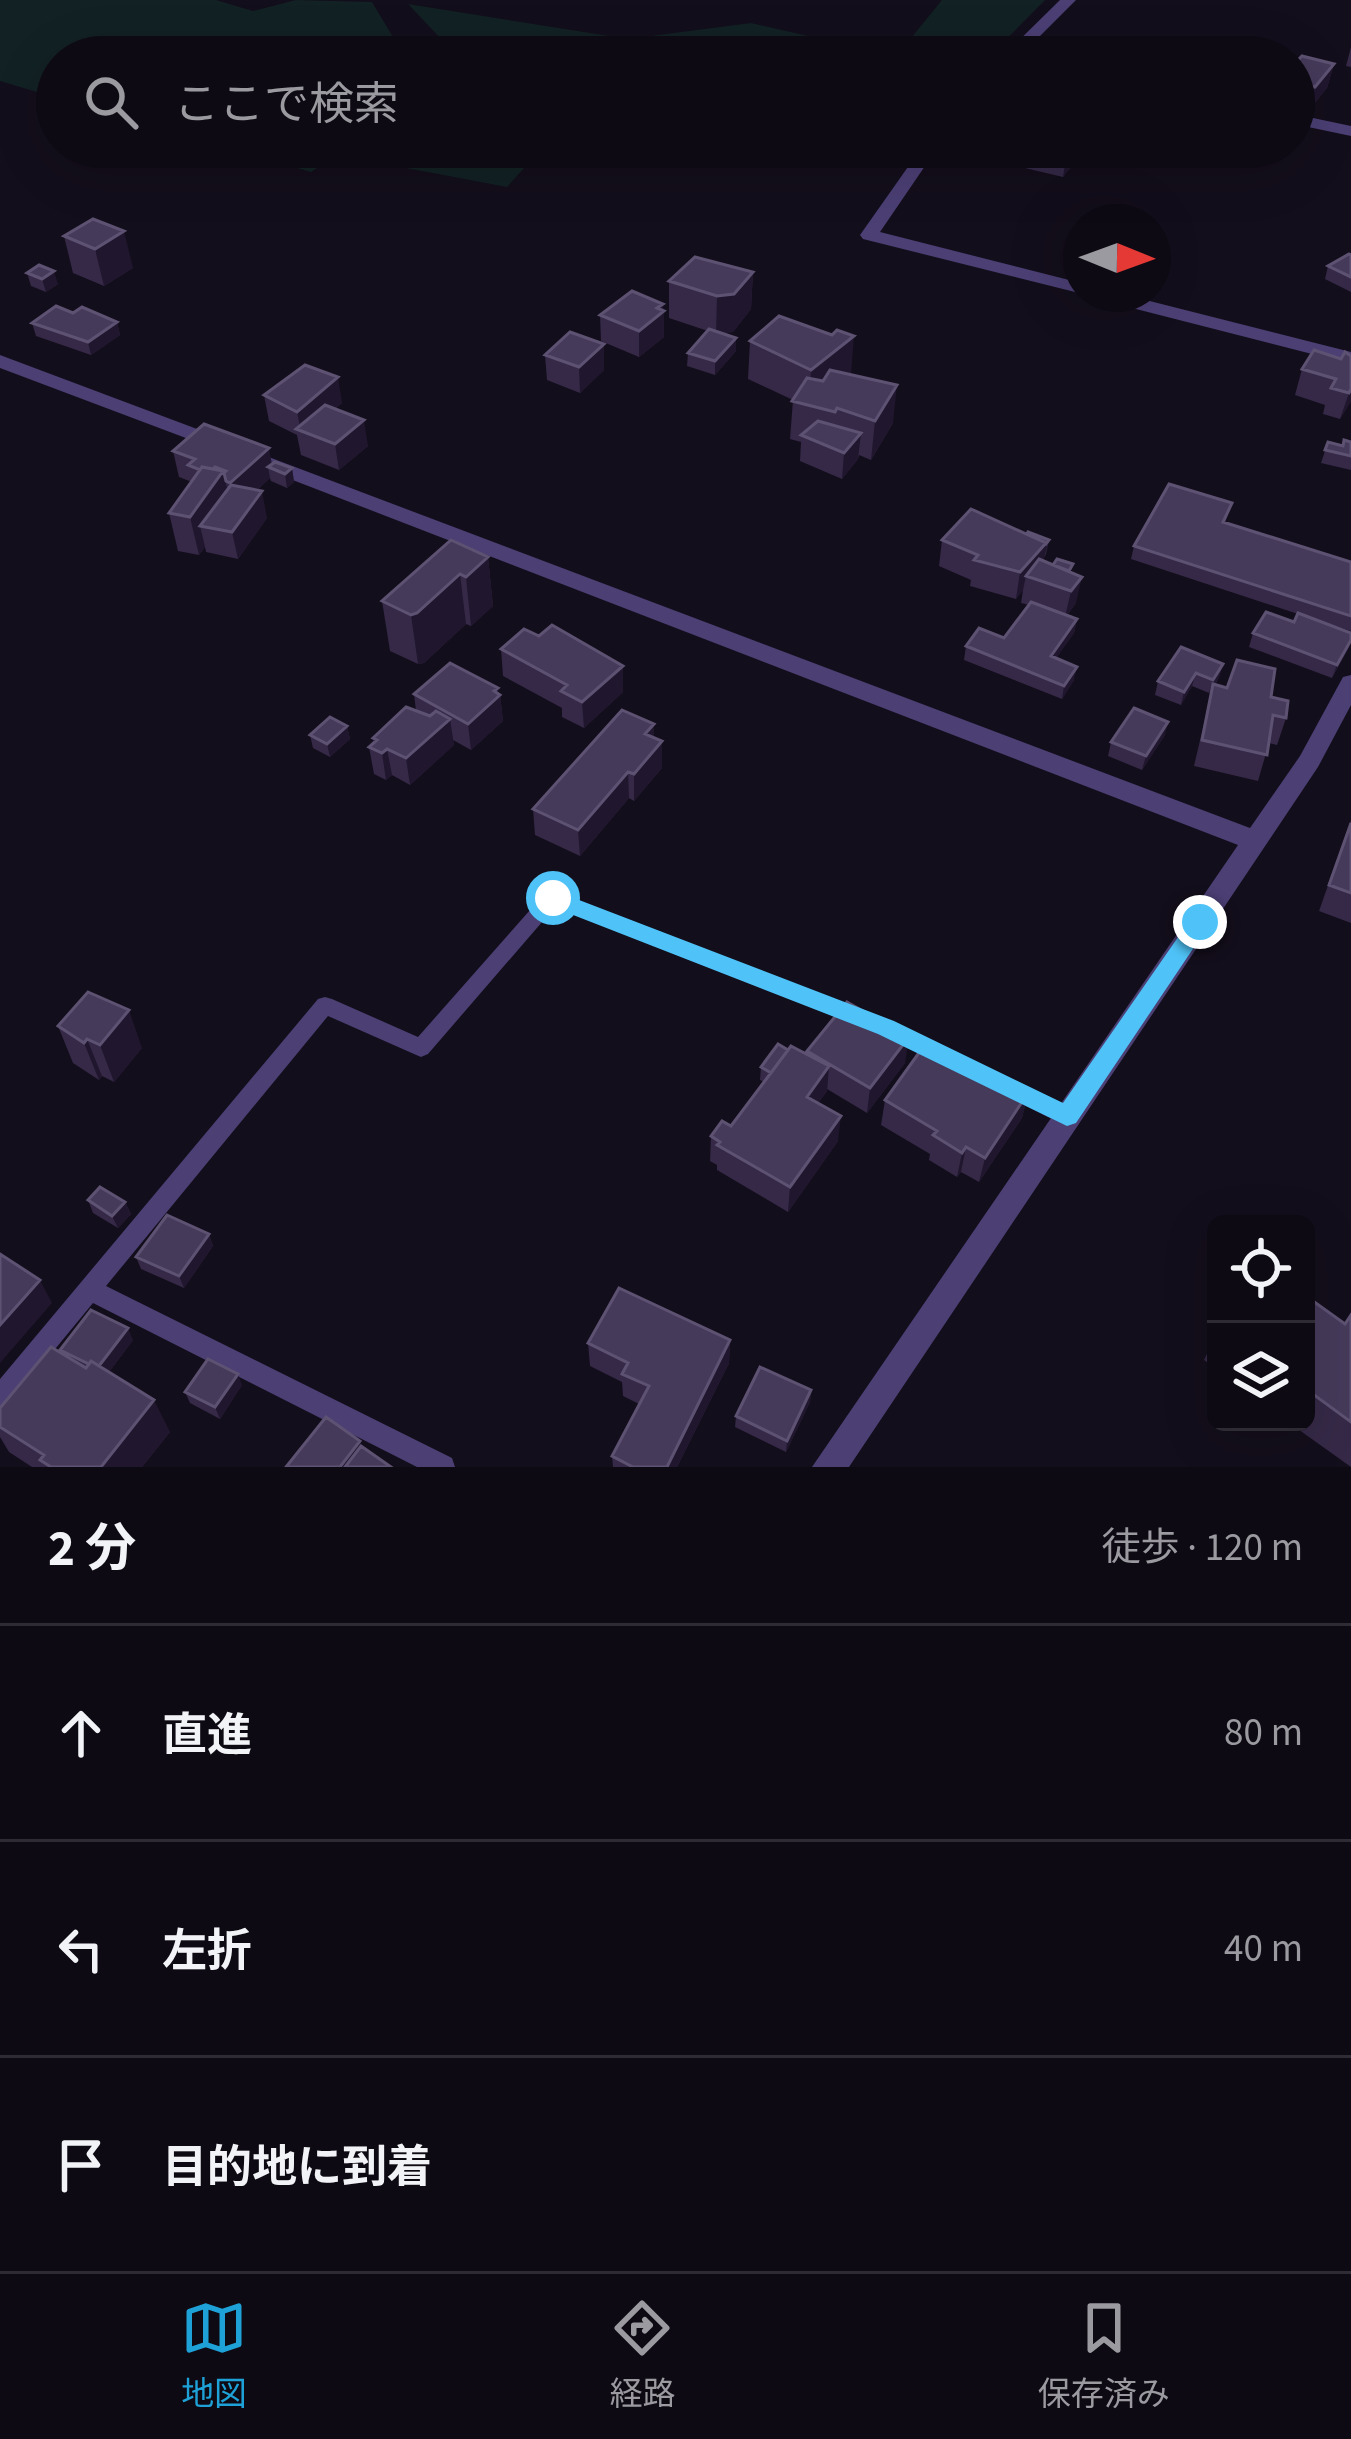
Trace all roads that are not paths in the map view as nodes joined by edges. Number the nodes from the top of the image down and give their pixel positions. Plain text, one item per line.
1 (1069, 0) edge
2 (1032, 36) edge
3 (1315, 123) edge
4 (1351, 131) edge
5 (915, 168) edge
6 (1063, 284) edge
7 (1171, 312) edge
8 (1351, 358) edge
9 (0, 362) edge
10 (1351, 683) edge
11 (1253, 840) junction
12 (1067, 1116) junction
13 (88, 1289) junction
14 (0, 1396) edge
15 (443, 1467) edge
16 (829, 1467) edge

1 - 2 street
3 - 4 street
5 - 6 street
7 - 8 street
9 - 11 street
10 - 11 street
11 - 12 street
12 - 13 lane
12 - 16 street
13 - 14 lane
13 - 15 lane

